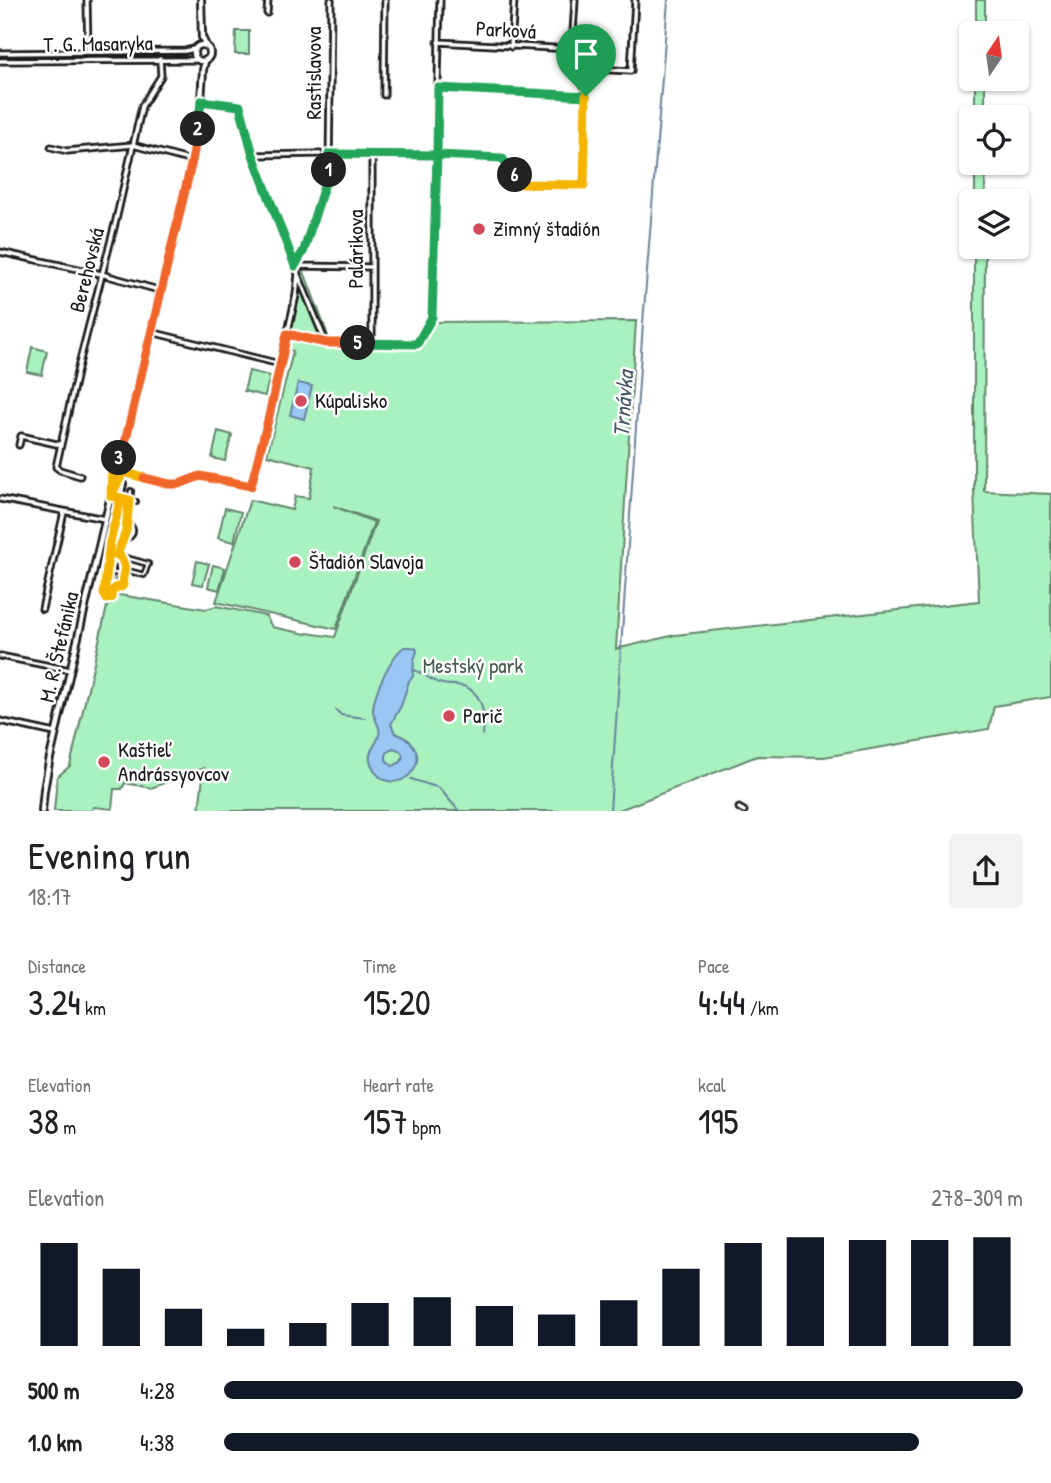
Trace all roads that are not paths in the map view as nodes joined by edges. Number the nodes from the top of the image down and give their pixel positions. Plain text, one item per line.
1 (87, 0) edge
2 (201, 0) edge
3 (268, 0) edge
4 (331, 0) edge
5 (386, 0) edge
6 (440, 0) edge
7 (514, 0) edge
8 (575, 0) edge
9 (635, 0) edge
10 (267, 13) dead end
11 (202, 37) junction
12 (438, 42) junction
13 (206, 46) junction
14 (511, 47) junction
15 (196, 48) junction
16 (572, 49) junction
17 (156, 51) junction
18 (88, 52) junction
19 (106, 52) junction
20 (0, 53) edge
21 (73, 53) junction
22 (158, 59) junction
23 (73, 60) junction
24 (106, 60) junction
25 (0, 61) edge
26 (201, 61) junction
27 (573, 68) junction
28 (438, 88) junction
29 (384, 96) dead end
30 (586, 96) junction
31 (201, 101) junction
32 (133, 145) junction
33 (51, 147) dead end
34 (320, 154) dead end
35 (329, 154) junction
36 (372, 154) junction
37 (253, 155) junction
38 (437, 155) junction
39 (192, 161) junction
40 (0, 252) edge
41 (295, 266) junction
42 (372, 267) junction
43 (101, 274) junction
44 (298, 274) junction
45 (155, 289) dead end
46 (150, 332) junction
47 (287, 334) junction
48 (326, 343) junction
49 (372, 344) junction
50 (280, 364) junction
51 (19, 445) dead end
52 (61, 445) junction
53 (124, 447) junction
54 (115, 467) junction
55 (122, 473) junction
56 (112, 474) junction
57 (80, 476) dead end
58 (124, 484) dead end
59 (131, 491) dead end
60 (111, 494) junction
61 (121, 498) junction
62 (0, 499) edge
63 (129, 500) junction
64 (136, 502) dead end
65 (64, 512) junction
66 (105, 519) junction
67 (116, 519) junction
68 (127, 525) junction
69 (120, 530) junction
70 (124, 537) junction
71 (111, 538) junction
72 (109, 553) junction
73 (119, 556) junction
74 (125, 570) junction
75 (109, 572) junction
76 (108, 578) junction
77 (122, 579) junction
78 (111, 592) junction
79 (105, 593) junction
80 (42, 609) dead end
81 (0, 656) edge
82 (70, 670) junction
83 (0, 721) edge
84 (55, 733) junction
85 (42, 811) edge

1 - 18 street
2 - 11 street
3 - 10 street
4 - 35 street, Rastislavova
5 - 29 street
6 - 12 street
7 - 14 street
8 - 16 street
9 - 27 street
11 - 13 street
11 - 15 street
12 - 14 street, Parková
12 - 28 street
13 - 15 street
13 - 26 street
14 - 16 street, Parková
15 - 17 street, T. G. Masaryka
15 - 26 street
16 - 27 street
17 - 19 street, T. G. Masaryka
17 - 22 street, Berehovská
18 - 19 street, T. G. Masaryka
18 - 21 street, T. G. Masaryka
19 - 24 street
20 - 21 street, T. G. Masaryka
21 - 23 street
22 - 24 street, T. G. Masaryka
22 - 26 street, T. G. Masaryka
22 - 32 street, Berehovská
23 - 24 street, T. G. Masaryka
23 - 25 street, T. G. Masaryka
26 - 31 street, M. R. Štefánika
27 - 30 street
28 - 30 street
28 - 38 street
30 - 38 street
31 - 37 street
31 - 39 street, M. R. Štefánika
32 - 33 street
32 - 39 street
32 - 43 street, Berehovská
34 - 37 street
35 - 36 street
35 - 41 street, Rastislavova
36 - 38 street
36 - 42 street, Palárikova
37 - 41 street
38 - 49 street
39 - 46 street, M. R. Štefánika
40 - 43 street
41 - 42 street
41 - 44 street
42 - 49 street, Palárikova
43 - 45 street
43 - 52 street, Berehovská
44 - 47 street
44 - 48 street
46 - 50 street
46 - 53 street, M. R. Štefánika
47 - 48 street
47 - 50 street
48 - 49 street
50 - 55 street
51 - 52 street
52 - 57 street, Berehovská
53 - 54 street, M. R. Štefánika
53 - 55 street, M. R. Štefánika
54 - 55 street
54 - 56 street
55 - 56 street
55 - 60 street, M. R. Štefánika
56 - 60 street, M. R. Štefánika
58 - 61 street
59 - 63 street
60 - 61 street
60 - 66 street, M. R. Štefánika
61 - 63 street
61 - 67 street
62 - 65 street
63 - 64 street
63 - 68 street
65 - 66 street
65 - 80 street
66 - 82 street, M. R. Štefánika
67 - 69 street
67 - 71 street
68 - 69 street
68 - 70 street
68 - 70 street
69 - 70 street
69 - 71 street
70 - 73 street
71 - 72 street
72 - 73 street
72 - 75 street
73 - 74 street
73 - 74 street
73 - 75 street
74 - 77 street
75 - 76 street
75 - 77 street
76 - 77 street
76 - 79 street
77 - 78 street
78 - 79 street
78 - 79 street
81 - 82 street
82 - 84 street, M. R. Štefánika
83 - 84 street
84 - 85 street, M. R. Štefánika

